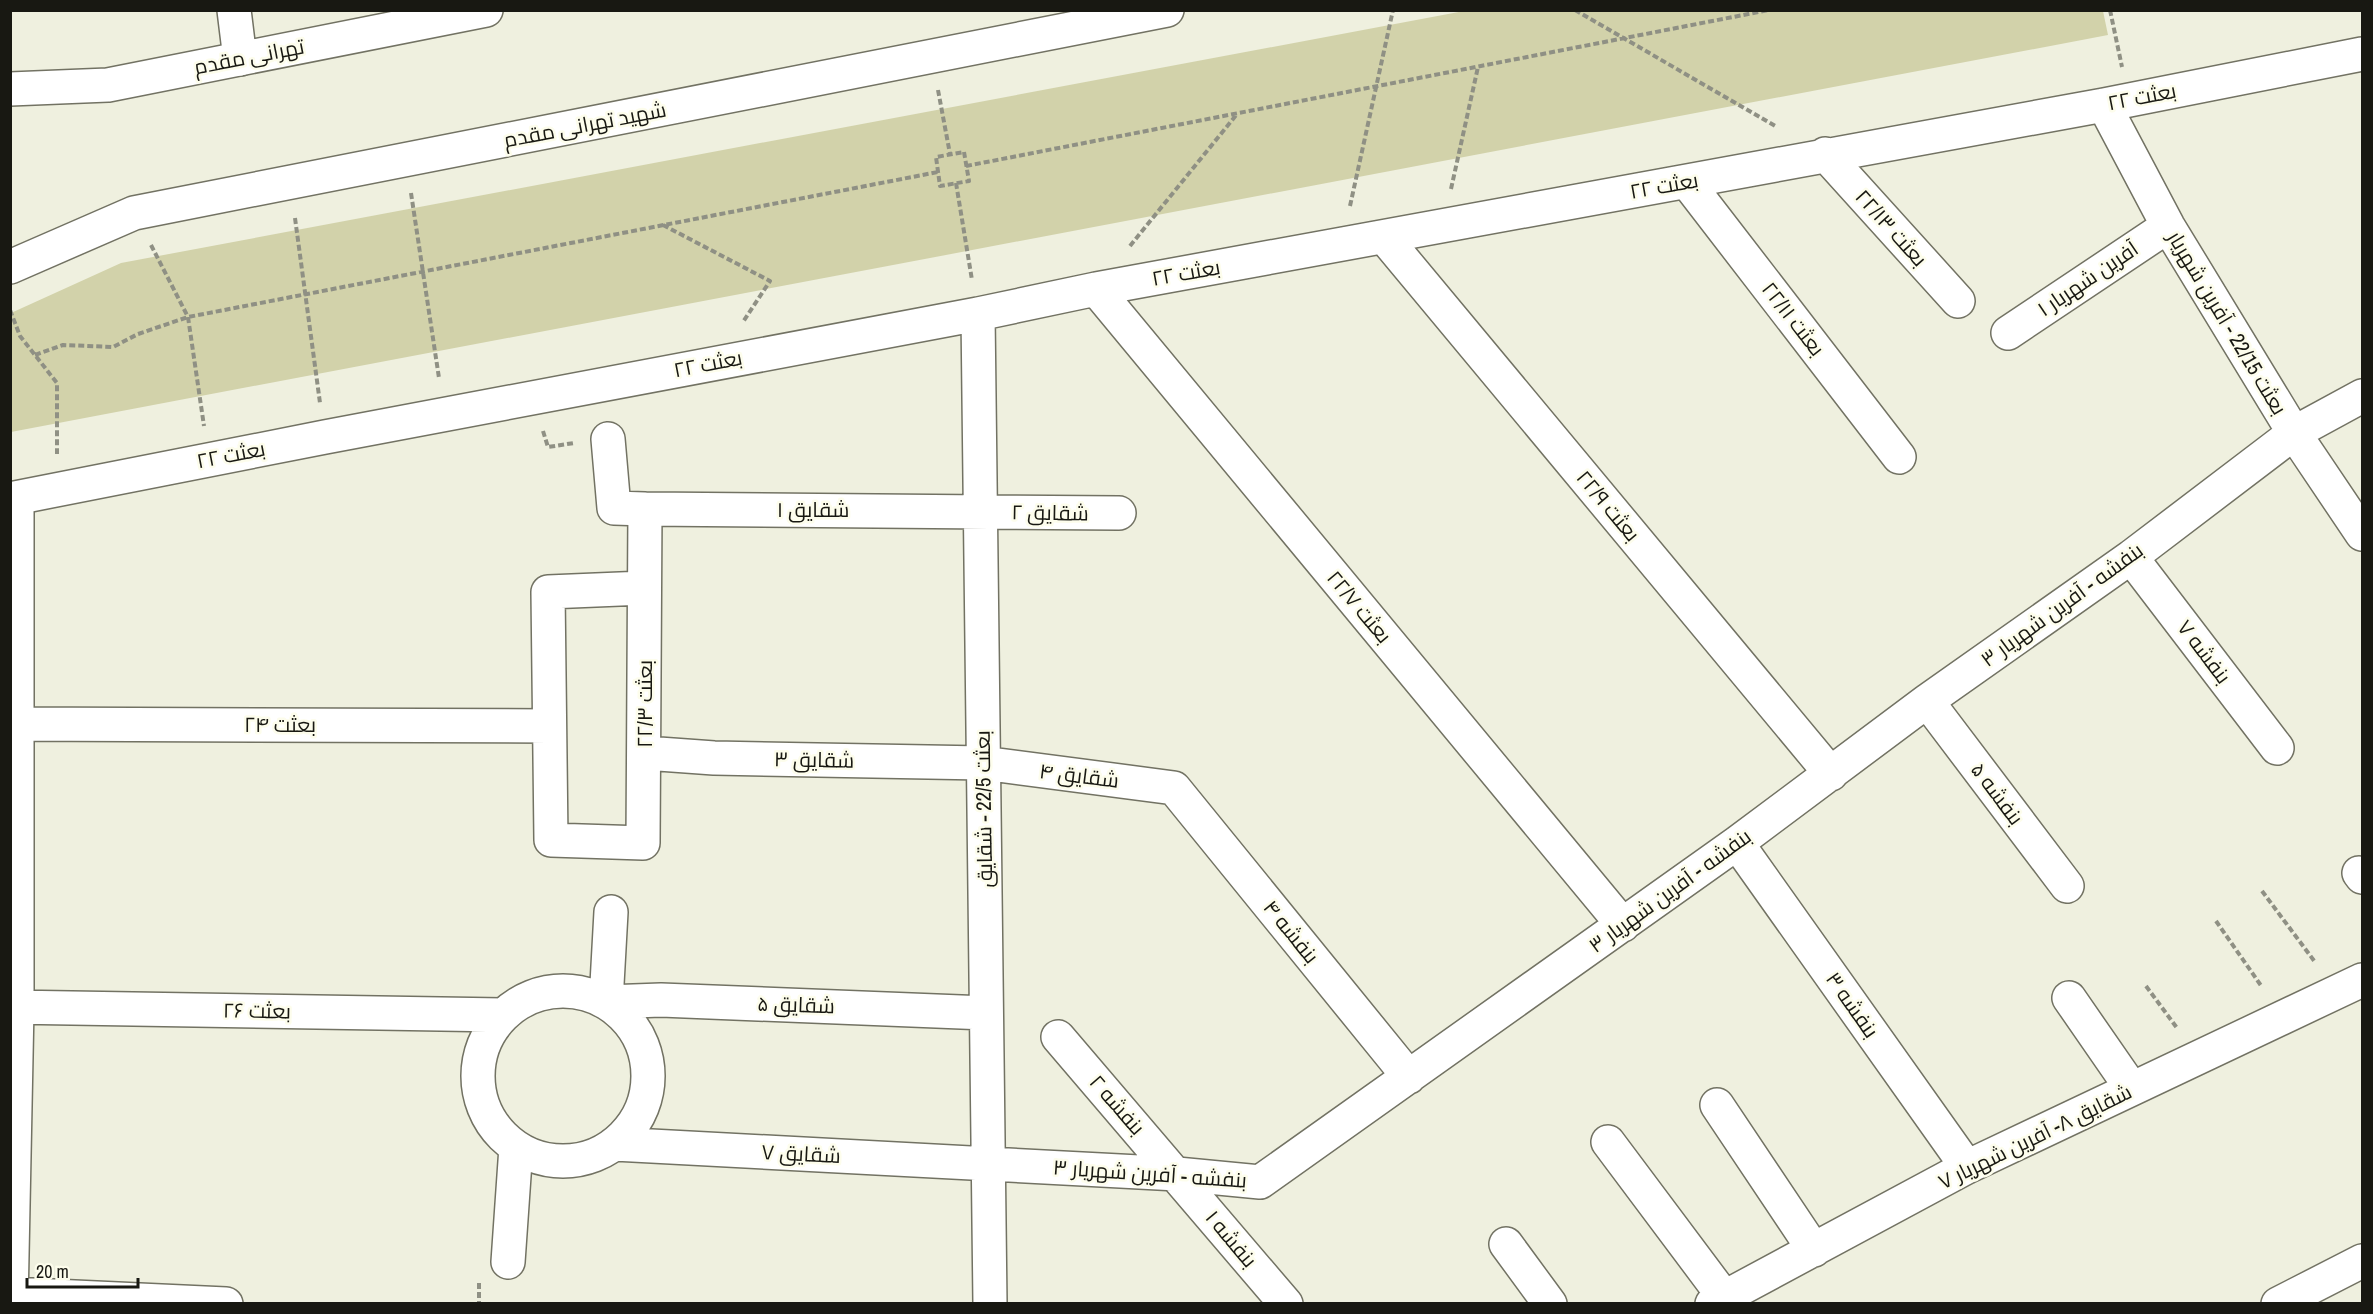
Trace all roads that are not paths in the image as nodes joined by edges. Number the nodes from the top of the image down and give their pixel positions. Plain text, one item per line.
1 (234, 10) edge
2 (486, 10) edge
3 (1167, 10) edge
4 (2362, 54) edge
5 (240, 59) junction
6 (10, 89) edge
7 (2117, 102) junction
8 (1824, 154) junction
9 (1687, 182) junction
10 (2168, 226) junction
11 (1385, 238) junction
12 (10, 267) edge
13 (1096, 289) junction
14 (1958, 301) dead end
15 (978, 314) junction
16 (2008, 333) dead end
17 (2362, 396) edge
18 (2294, 433) junction
19 (608, 439) road end
20 (1899, 457) dead end
21 (14, 499) edge
22 (645, 509) junction
23 (980, 512) junction
24 (1119, 513) dead end
25 (2362, 534) edge
26 (2131, 557) junction
27 (644, 588) junction
28 (1928, 701) junction
29 (14, 724) edge
30 (549, 726) junction
31 (2277, 748) dead end
32 (645, 753) junction
33 (983, 763) junction
34 (1831, 774) junction
35 (1174, 788) joint
36 (1737, 843) junction
37 (2067, 886) dead end
38 (611, 912) dead end
39 (1623, 925) junction
40 (2350, 986) edge
41 (2069, 998) dead end
42 (606, 1002) junction
43 (14, 1007) edge
44 (986, 1013) junction
45 (503, 1015) junction
46 (1058, 1037) dead end
47 (1408, 1077) junction
48 (2132, 1089) junction
49 (1718, 1105) dead end
50 (1608, 1142) dead end
51 (614, 1144) junction
52 (516, 1147) junction
53 (988, 1163) junction
54 (1967, 1167) junction
55 (1177, 1174) junction
56 (1506, 1244) dead end
57 (1814, 1250) junction
58 (2362, 1261) edge
59 (508, 1262) dead end
60 (11, 1294) edge
61 (1718, 1300) edge
62 (11, 1304) edge
63 (226, 1304) edge
64 (990, 1304) edge
65 (1286, 1304) edge
66 (1550, 1304) edge
67 (2278, 1304) edge

1 - 5 street
2 - 5 street, تهرانی مقدم
3 - 12 street, شهید تهرانی مقدم
4 - 7 street, بعثت ۲۲
5 - 6 street, تهرانی مقدم
7 - 8 street, بعثت ۲۲
7 - 10 street, بعثت 22/15 - آفرین شهریار
8 - 9 street, بعثت ۲۲
8 - 14 street, بعثت ۲۲/۱۳
9 - 11 street, بعثت ۲۲
9 - 20 street, بعثت ۲۲/۱۱
10 - 16 street, آفرین شهریار ۱
10 - 18 street, بعثت 22/15 - آفرین شهریار
11 - 13 street, بعثت ۲۲
11 - 34 street, بعثت ۲۲/۹
13 - 15 street, بعثت ۲۲
13 - 39 street, بعثت ۲۲/۷
15 - 21 street, بعثت ۲۲
15 - 23 street, بعثت 22/5 - شقایق
17 - 18 street, بنفشه - آفرین شهریار ۳
18 - 25 street, بعثت 22/15 - آفرین شهریار
18 - 26 street, بنفشه - آفرین شهریار ۳
19 - 22 street, شقایق ۱
21 - 29 street
22 - 23 street, شقایق ۱
22 - 27 street
23 - 24 street, شقایق ۲
23 - 33 street, بعثت 22/5 - شقایق
26 - 28 street, بنفشه - آفرین شهریار ۳
26 - 31 street, بنفشه ۷
27 - 30 street, بعثت ۲۲/۳
27 - 32 street, بعثت ۲۲/۳
28 - 34 street, بنفشه - آفرین شهریار ۳
28 - 37 street, بنفشه ۵
29 - 30 street, بعثت ۲۴
29 - 43 street
30 - 32 street, بعثت ۲۲/۳
32 - 33 street, شقایق ۳
33 - 35 street, شقایق ۴
33 - 44 street, بعثت 22/5 - شقایق
34 - 36 street, بنفشه - آفرین شهریار ۳
35 - 47 street, بنفشه ۴
36 - 39 street, بنفشه - آفرین شهریار ۳
36 - 54 street, بنفشه ۳
38 - 42 street
39 - 47 street, بنفشه - آفرین شهریار ۳
40 - 48 street, شقایق ۸- آفرین شهریار ۷
41 - 48 street
42 - 44 street, شقایق ۵
42 - 45 street
42 - 51 street
43 - 45 street, بعثت ۲۶
43 - 60 street
44 - 53 street, بعثت 22/5 - شقایق
45 - 52 street
46 - 55 street, بنفشه ۲
47 - 55 street, بنفشه - آفرین شهریار ۳
48 - 54 street, شقایق ۸- آفرین شهریار ۷
49 - 57 street
50 - 61 street
51 - 52 street
51 - 53 street, شقایق ۷
52 - 59 street
53 - 55 street, بنفشه - آفرین شهریار ۳
53 - 64 street, بعثت 22/5 - شقایق
54 - 57 street, شقایق ۸- آفرین شهریار ۷
55 - 65 street, بنفشه ۱
56 - 66 street
57 - 61 street, شقایق ۸- آفرین شهریار ۷
58 - 67 street
60 - 62 street
60 - 63 street

